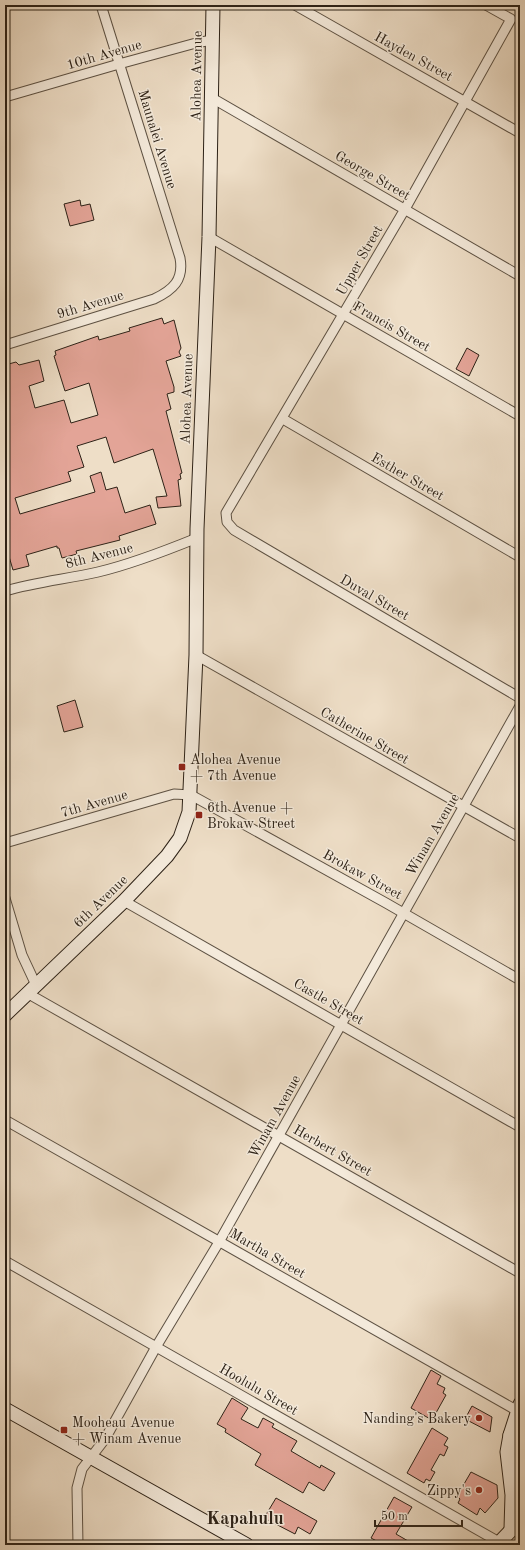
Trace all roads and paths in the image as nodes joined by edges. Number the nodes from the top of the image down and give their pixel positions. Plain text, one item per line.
1 (101, 5) edge
2 (213, 5) edge
3 (294, 5) edge
4 (486, 5) edge
5 (212, 40) junction
6 (119, 64) junction
7 (5, 97) edge
8 (212, 98) junction
9 (466, 102) junction
10 (520, 134) edge
11 (405, 209) junction
12 (209, 237) junction
13 (520, 276) edge
14 (178, 282) joint
15 (344, 314) junction
16 (5, 345) edge
17 (520, 416) edge
18 (283, 419) junction
19 (226, 512) joint
20 (197, 538) junction
21 (520, 557) edge
22 (5, 591) edge
23 (196, 655) junction
24 (520, 698) edge
25 (520, 706) edge
26 (191, 795) junction
27 (463, 807) junction
28 (520, 838) edge
29 (5, 843) edge
30 (5, 898) edge
31 (124, 901) junction
32 (403, 913) junction
33 (520, 980) edge
34 (32, 989) junction
35 (5, 1015) edge
36 (341, 1024) junction
37 (5, 1120) edge
38 (520, 1127) edge
39 (279, 1135) junction
40 (220, 1242) junction
41 (5, 1261) edge
42 (520, 1273) edge
43 (156, 1347) junction
44 (518, 1407) edge
45 (5, 1409) edge
46 (510, 1435) junction
47 (91, 1457) junction
48 (520, 1465) edge
49 (516, 1525) edge
50 (498, 1544) edge
51 (78, 1545) edge
52 (247, 1545) edge

1 - 6 street, Maunalei Avenue
2 - 5 street, Alohea Avenue
3 - 9 street, Hayden Street
4 - 9 street, Upper Street
5 - 6 street, 10th Avenue
5 - 8 street, Alohea Avenue
6 - 7 street, 10th Avenue
6 - 14 street, Maunalei Avenue
8 - 11 street, George Street
8 - 12 street, Alohea Avenue
9 - 10 street, Hayden Street
9 - 11 street, Upper Street
11 - 13 street, George Street
11 - 15 street, Upper Street
12 - 15 street, Francis Street
12 - 20 street, Alohea Avenue
14 - 16 street, 9th Avenue
15 - 17 street, Francis Street
15 - 18 street, Upper Street
18 - 19 street, Upper Street
18 - 21 street, Esther Street
19 - 24 street, Duval Street
20 - 22 street, 8th Avenue
20 - 23 street, Alohea Avenue
23 - 26 street, Alohea Avenue
23 - 27 street, Catherine Street
25 - 27 street, Winam Avenue
26 - 29 street, 7th Avenue
26 - 31 street, 6th Avenue
26 - 32 street, Brokaw Street
27 - 28 street, Catherine Street
27 - 32 street, Winam Avenue
30 - 34 street
31 - 34 street, 6th Avenue
31 - 36 street, Castle Street
32 - 33 street, Brokaw Street
32 - 36 street, Winam Avenue
34 - 35 street, 6th Avenue
34 - 39 street, Herbert Street
36 - 38 street, Castle Street
36 - 39 street, Winam Avenue
37 - 40 street, Martha Street
39 - 40 street, Winam Avenue
39 - 42 street, Herbert Street
40 - 43 street, Winam Avenue
40 - 44 street, Martha Street
41 - 43 street, Hoolulu Street
43 - 47 street, Winam Avenue
43 - 50 street, Hoolulu Street
44 - 46 street
45 - 47 street
46 - 48 street
46 - 49 street
47 - 51 street, Winam Avenue
47 - 52 street
49 - 50 street

